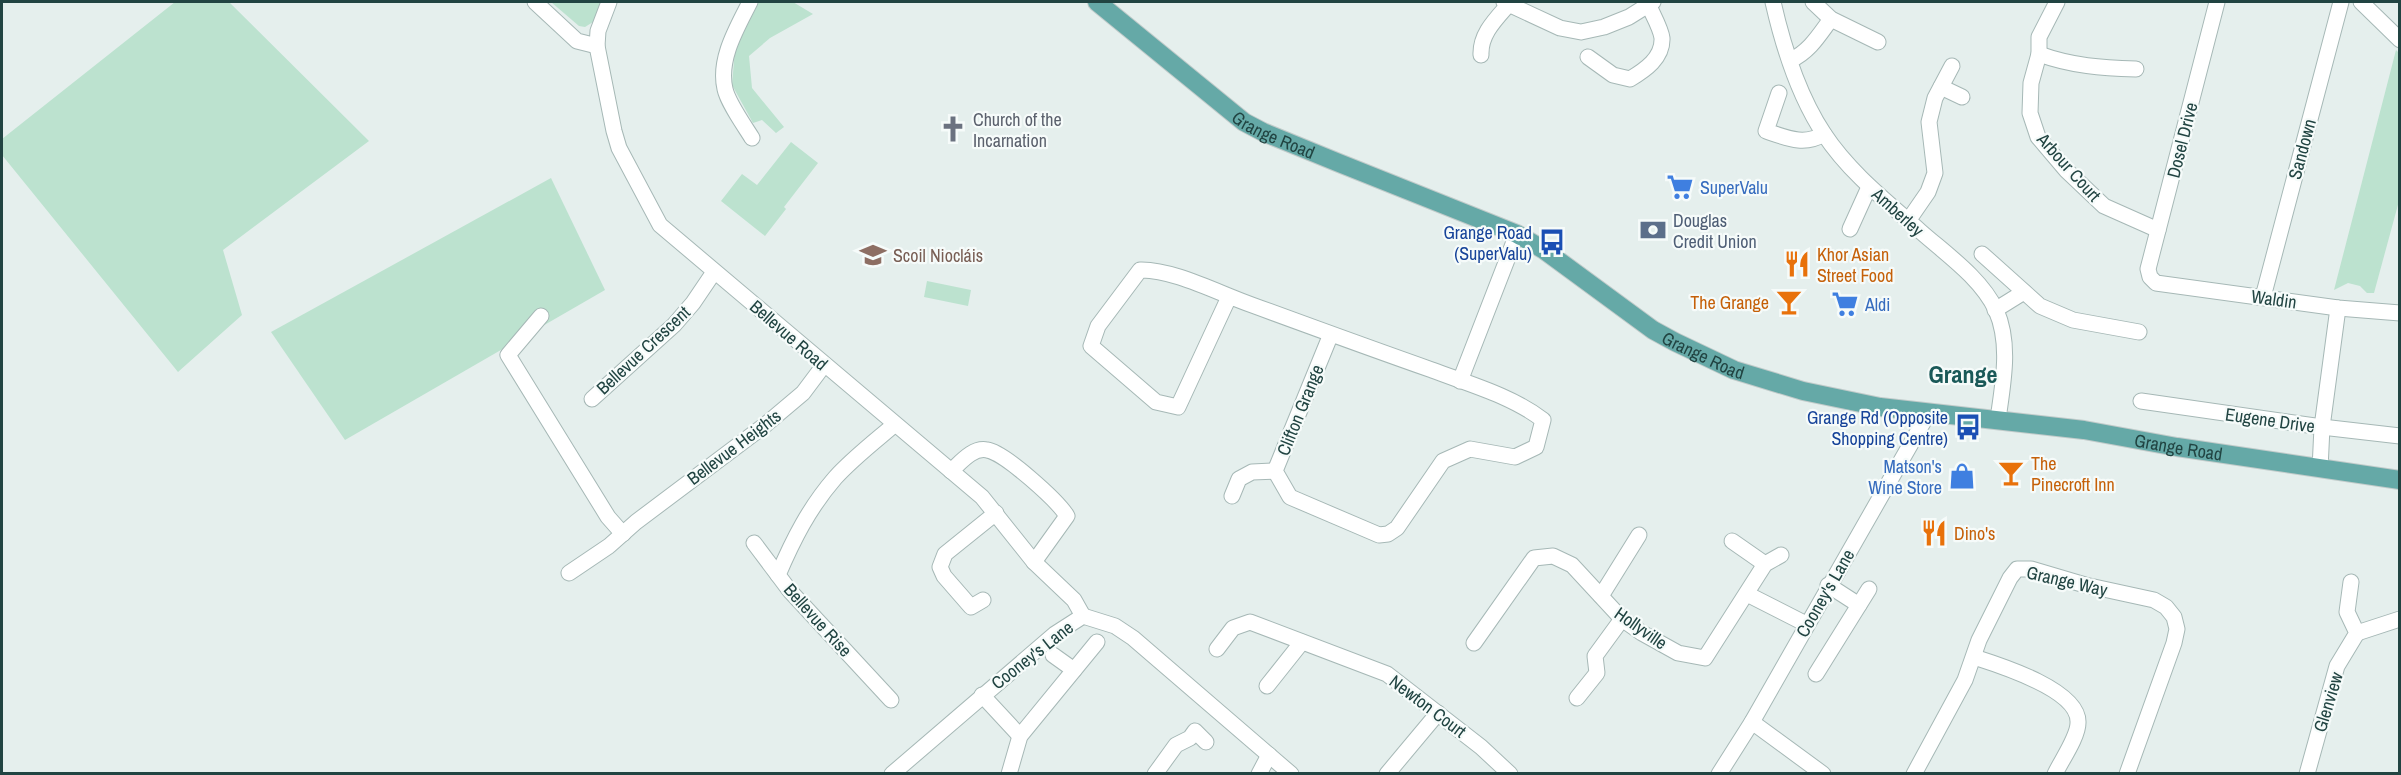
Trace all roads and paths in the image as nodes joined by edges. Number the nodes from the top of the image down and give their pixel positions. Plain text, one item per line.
1 (536, 2) edge
2 (609, 2) edge
3 (750, 2) edge
4 (1096, 2) edge
5 (1773, 2) edge
6 (1813, 2) edge
7 (2057, 2) edge
8 (2217, 2) edge
9 (2341, 2) edge
10 (2361, 2) edge
11 (1506, 3) edge
12 (1651, 4) edge
13 (1831, 19) junction
14 (2400, 40) edge
15 (1878, 42) dead end
16 (597, 46) junction
17 (2039, 54) junction
18 (1481, 55) dead end
19 (1588, 57) dead end
20 (1791, 60) junction
21 (1952, 66) dead end
22 (2136, 69) dead end
23 (1941, 87) junction
24 (1779, 93) dead end
25 (1962, 97) dead end
26 (1824, 134) junction
27 (752, 138) dead end
28 (1869, 187) junction
29 (1908, 221) junction
30 (1850, 229) dead end
31 (2158, 230) junction
32 (1516, 234) junction
33 (1982, 254) dead end
34 (714, 272) junction
35 (2150, 277) joint
36 (2024, 292) junction
37 (1229, 297) junction
38 (2263, 297) junction
39 (2338, 308) junction
40 (1995, 310) junction
41 (2400, 313) edge
42 (541, 316) dead end
43 (2139, 332) dead end
44 (1331, 333) junction
45 (825, 365) junction
46 (1460, 381) junction
47 (592, 399) dead end
48 (2140, 401) dead end
49 (1929, 412) junction
50 (1998, 419) junction
51 (894, 425) junction
52 (2322, 428) junction
53 (2400, 436) edge
54 (2320, 468) junction
55 (951, 471) junction
56 (1275, 471) junction
57 (2400, 480) edge
58 (1232, 496) dead end
59 (996, 513) junction
60 (622, 534) junction
61 (1640, 535) dead end
62 (1732, 541) dead end
63 (754, 543) dead end
64 (1781, 555) dead end
65 (1034, 562) junction
66 (1765, 564) junction
67 (569, 573) dead end
68 (778, 575) junction
69 (2351, 582) dead end
70 (1828, 585) junction
71 (1869, 589) dead end
72 (1747, 594) junction
73 (1601, 596) junction
74 (983, 600) dead end
75 (1859, 605) junction
76 (1083, 616) junction
77 (1622, 619) junction
78 (2400, 619) edge
79 (1806, 624) junction
80 (2358, 633) junction
81 (1097, 642) dead end
82 (1302, 642) junction
83 (1474, 643) dead end
84 (1217, 649) dead end
85 (1053, 655) dead end
86 (1974, 657) junction
87 (1074, 670) junction
88 (1816, 674) dead end
89 (1267, 686) dead end
90 (982, 695) junction
91 (1577, 698) dead end
92 (891, 700) dead end
93 (1437, 713) junction
94 (1752, 722) junction
95 (1020, 736) junction
96 (1206, 742) dead end
97 (1269, 755) junction
98 (892, 774) edge
99 (1010, 774) edge
100 (1155, 774) edge
101 (1259, 774) edge
102 (1291, 774) edge
103 (1387, 774) edge
104 (1510, 774) edge
105 (1719, 774) edge
106 (1824, 774) edge
107 (1914, 774) edge
108 (2055, 774) edge
109 (2127, 774) edge
110 (2307, 774) edge

1 - 16 street
2 - 16 street, Bellevue Road
3 - 27 street
4 - 32 main road, Grange Road
5 - 20 street, Amberley
6 - 13 street
7 - 17 street, Arbour Court
8 - 31 street, Dosel Drive
9 - 38 street, Sandown
10 - 14 street
11 - 12 street
11 - 18 street
12 - 19 street
13 - 15 street
13 - 20 street
16 - 34 street, Bellevue Road
17 - 22 street
17 - 31 street, Arbour Court
20 - 26 street, Amberley
21 - 23 street
23 - 25 street
23 - 29 street
24 - 26 street
26 - 28 street, Amberley
28 - 29 street, Amberley
28 - 30 street
29 - 40 street, Amberley
31 - 35 street, Dosel Drive
32 - 46 street
32 - 49 main road, Grange Road
33 - 36 street
34 - 45 street, Bellevue Road
34 - 47 street, Bellevue Crescent
35 - 38 street, Waldin
36 - 40 street
36 - 43 street
37 - 37 street, Clifton Grange
37 - 44 street, Clifton Grange
38 - 39 street, Waldin
39 - 41 street, Waldin
39 - 52 street
40 - 50 street, Amberley
42 - 60 street
44 - 46 street, Clifton Grange
44 - 56 street, Clifton Grange
45 - 51 street, Bellevue Road
45 - 60 street, Bellevue Heights
46 - 56 street, Clifton Grange
48 - 52 street, Eugene Drive
49 - 50 main road, Grange Road
49 - 70 street, Cooney's Lane
50 - 54 main road, Grange Road
51 - 55 street, Bellevue Road
51 - 68 street, Bellevue Rise
52 - 53 street, Eugene Drive
52 - 54 street
54 - 57 main road, Grange Road
55 - 59 street, Bellevue Road
55 - 65 street
56 - 58 street
59 - 65 street, Bellevue Road
59 - 74 street
60 - 67 street, Bellevue Heights
61 - 73 street
62 - 66 street
63 - 68 street
64 - 66 street, Hollyville
65 - 76 street, Bellevue Road
66 - 72 street, Hollyville
68 - 92 street, Bellevue Rise
69 - 80 street
70 - 75 street
70 - 79 street, Cooney's Lane
71 - 75 street
72 - 77 street, Hollyville
72 - 79 street
73 - 77 street, Hollyville
73 - 83 street, Hollyville
75 - 88 street
76 - 90 street, Cooney's Lane
76 - 97 street, Cooney's Lane
77 - 91 street
78 - 80 street
79 - 94 street, Cooney's Lane
80 - 110 street, Glenview
81 - 87 street
82 - 84 street, Newton Court
82 - 89 street
82 - 93 street, Newton Court
85 - 87 street
86 - 107 street, Grange Way
86 - 108 street
86 - 109 street, Grange Way
87 - 95 street
90 - 95 street
90 - 98 street, Cooney's Lane
93 - 103 street
93 - 104 street, Newton Court
94 - 105 street, Cooney's Lane
94 - 106 street
95 - 99 street
96 - 100 street
97 - 101 street
97 - 102 street, Cooney's Lane

